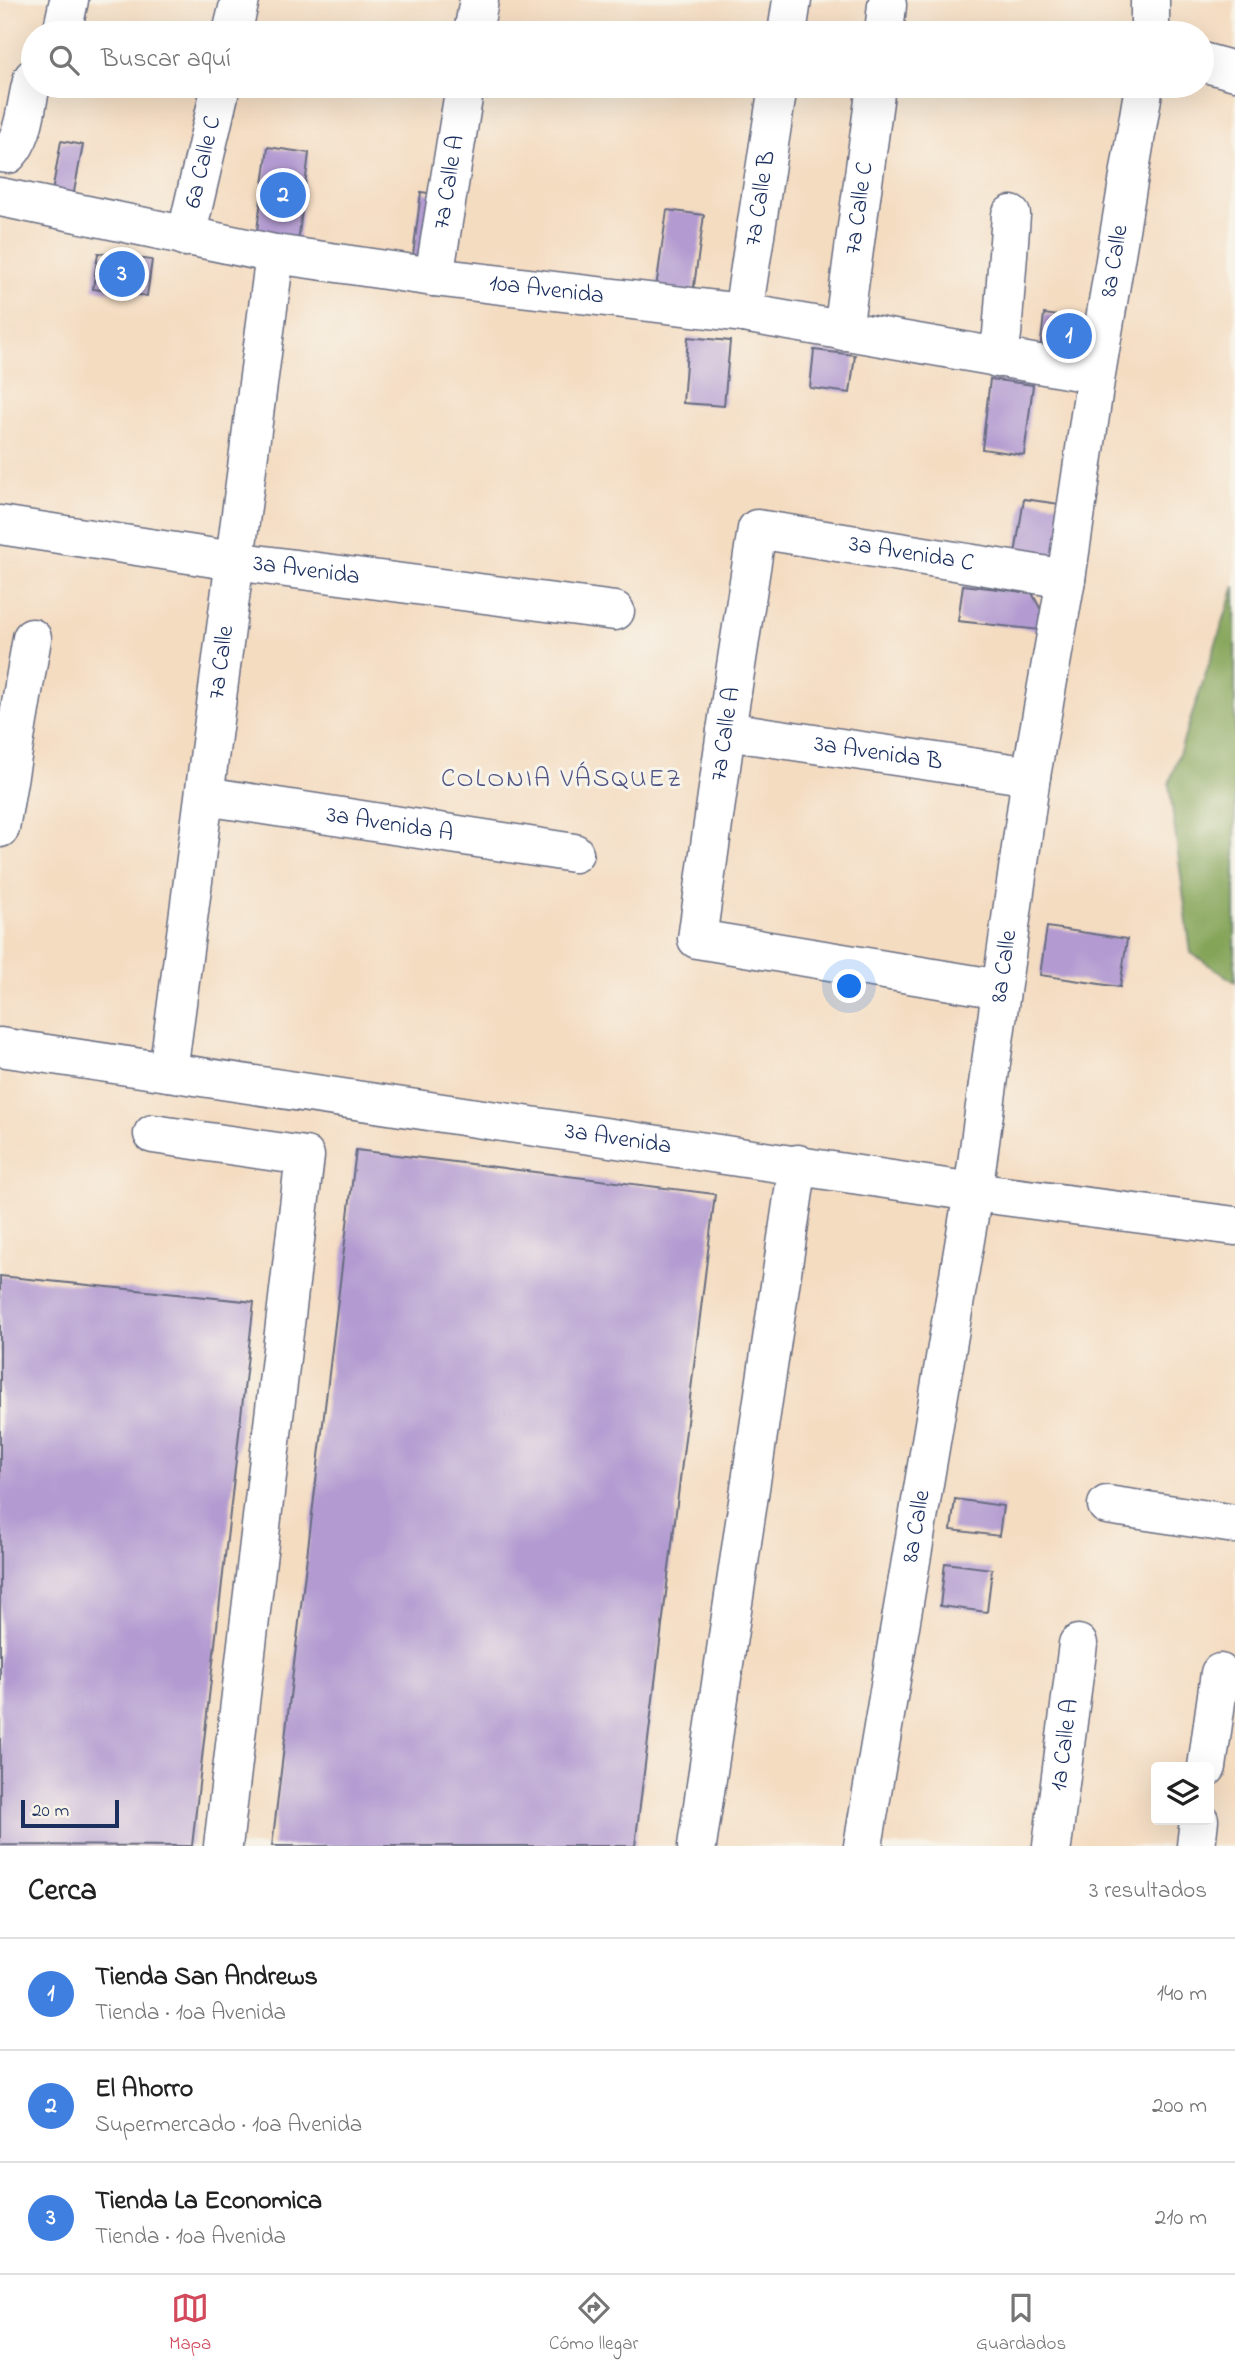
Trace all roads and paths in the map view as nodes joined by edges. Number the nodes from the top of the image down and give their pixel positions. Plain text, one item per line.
1 (69, 0) edge
2 (240, 0) edge
3 (479, 0) edge
4 (792, 0) edge
5 (1150, 0) edge
6 (65, 21) edge
7 (235, 21) edge
8 (475, 21) edge
9 (789, 21) edge
10 (1150, 21) edge
11 (1214, 65) edge
12 (1235, 71) edge
13 (29, 98) edge
14 (217, 98) edge
15 (463, 98) edge
16 (776, 98) edge
17 (874, 98) edge
18 (1142, 98) edge
19 (0, 153) edge
20 (0, 197) edge
21 (1011, 215) dead end
22 (186, 237) junction
23 (275, 254) junction
24 (434, 277) junction
25 (743, 313) junction
26 (843, 331) junction
27 (997, 358) junction
28 (1096, 374) junction
29 (0, 526) edge
30 (757, 529) joint
31 (234, 562) junction
32 (1066, 579) junction
33 (615, 611) dead end
34 (32, 638) dead end
35 (726, 731) junction
36 (1031, 776) junction
37 (205, 796) junction
38 (0, 828) edge
39 (574, 853) dead end
40 (1000, 989) junction
41 (0, 1046) edge
42 (168, 1072) junction
43 (153, 1134) dead end
44 (798, 1164) junction
45 (973, 1192) junction
46 (1235, 1226) edge
47 (1107, 1505) dead end
48 (1235, 1524) edge
49 (1078, 1644) dead end
50 (1220, 1673) dead end
51 (1208, 1762) edge
52 (1198, 1825) edge
53 (223, 1846) edge
54 (697, 1846) edge
55 (863, 1846) edge
56 (1052, 1846) edge
57 (1196, 1846) edge

1 - 6 street
2 - 7 street
3 - 8 street
4 - 9 street
5 - 10 street
11 - 12 street
13 - 19 street
14 - 22 street, 6a Calle C
15 - 24 street, 7a Calle A
16 - 25 street, 7a Calle B
17 - 26 street, 7a Calle C
18 - 28 street, 8a Calle
20 - 22 street, 10a Avenida
21 - 27 street
22 - 23 street, 10a Avenida
23 - 24 street, 10a Avenida
23 - 31 street, 7a Calle
24 - 25 street, 10a Avenida
25 - 26 street, 10a Avenida
26 - 27 street, 10a Avenida
27 - 28 street, 10a Avenida
28 - 32 street, 8a Calle
29 - 31 street, 3a Avenida
30 - 32 street, 3a Avenida C
30 - 35 street, 7a Calle A
31 - 33 street, 3a Avenida
31 - 37 street, 7a Calle
32 - 36 street, 8a Calle
34 - 38 street
35 - 36 street, 3a Avenida B
35 - 40 street, 7a Calle A
36 - 40 street, 8a Calle
37 - 39 street, 3a Avenida A
37 - 42 street, 7a Calle
40 - 45 street, 8a Calle
41 - 42 street, 3a Avenida
42 - 44 street, 3a Avenida
43 - 53 street
44 - 45 street, 3a Avenida
44 - 54 street
45 - 46 street, 3a Avenida
45 - 55 street, 8a Calle
47 - 48 street
49 - 56 street, 1a Calle A
50 - 51 street
52 - 57 street

